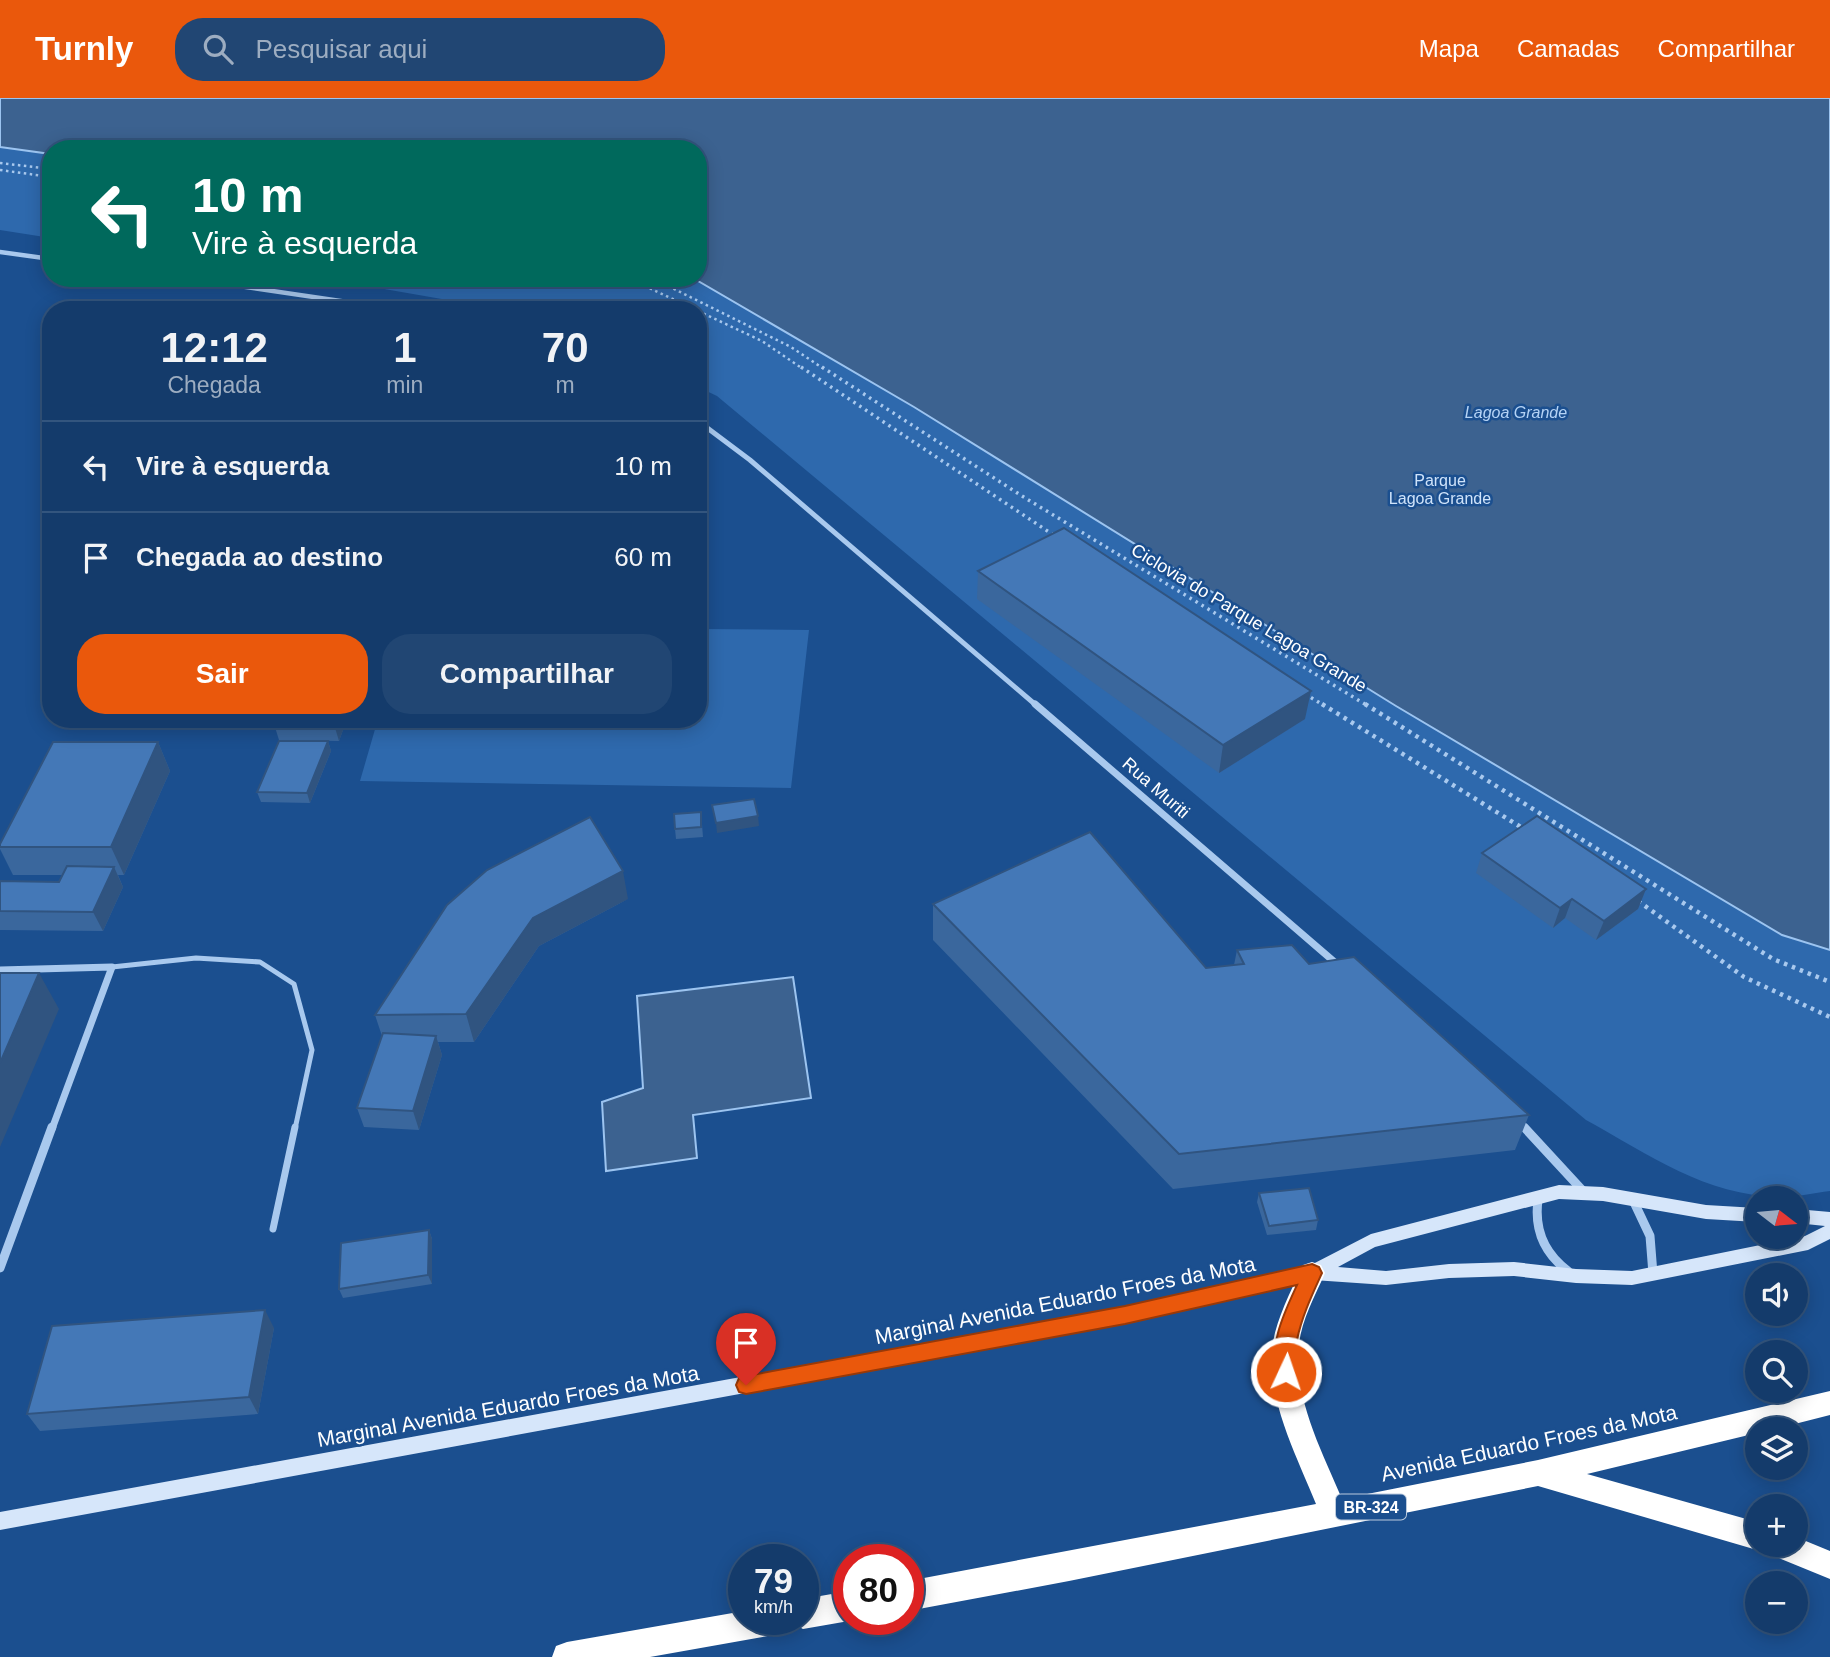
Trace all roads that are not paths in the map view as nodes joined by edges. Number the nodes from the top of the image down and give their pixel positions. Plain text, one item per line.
1 (0, 252) edge
2 (42, 258) edge
3 (245, 287) edge
4 (341, 301) edge
5 (707, 428) edge
6 (112, 967) junction
7 (0, 970) edge
8 (1349, 975) edge
9 (1509, 1115) edge
10 (1583, 1191) junction
11 (1538, 1200) junction
12 (1633, 1200) junction
13 (1745, 1215) edge
14 (1808, 1217) edge
15 (1830, 1219) edge
16 (273, 1229) dead end
17 (1830, 1231) edge
18 (0, 1268) edge
19 (1312, 1273) junction
20 (1653, 1275) junction
21 (1576, 1276) junction
22 (1830, 1403) edge
23 (1538, 1473) junction
24 (1334, 1514) junction
25 (0, 1521) edge
26 (1745, 1533) edge
27 (1808, 1555) edge
28 (1830, 1564) edge
29 (924, 1593) edge
30 (728, 1628) edge
31 (566, 1657) edge

1 - 2 street
3 - 4 street
5 - 8 street, Rua Muriti
6 - 7 street
6 - 16 lane
6 - 18 street
9 - 10 street
10 - 11 street, Marginal Avenida Eduardo Froes da Mota
10 - 12 street, Marginal Avenida Eduardo Froes da Mota
11 - 19 street, Marginal Avenida Eduardo Froes da Mota
11 - 21 street
12 - 13 street, Marginal Avenida Eduardo Froes da Mota
12 - 20 street
14 - 15 street
17 - 20 street, Marginal Avenida Eduardo Froes da Mota
19 - 21 street, Marginal Avenida Eduardo Froes da Mota
19 - 24 highway
19 - 25 street, Marginal Avenida Eduardo Froes da Mota
20 - 21 street, Marginal Avenida Eduardo Froes da Mota
22 - 23 highway, Avenida Eduardo Froes da Mota / BR-324
23 - 24 highway, Avenida Eduardo Froes da Mota / BR-324
23 - 26 highway
24 - 29 highway, Avenida Eduardo Froes da Mota / BR-324
27 - 28 highway
30 - 31 highway

